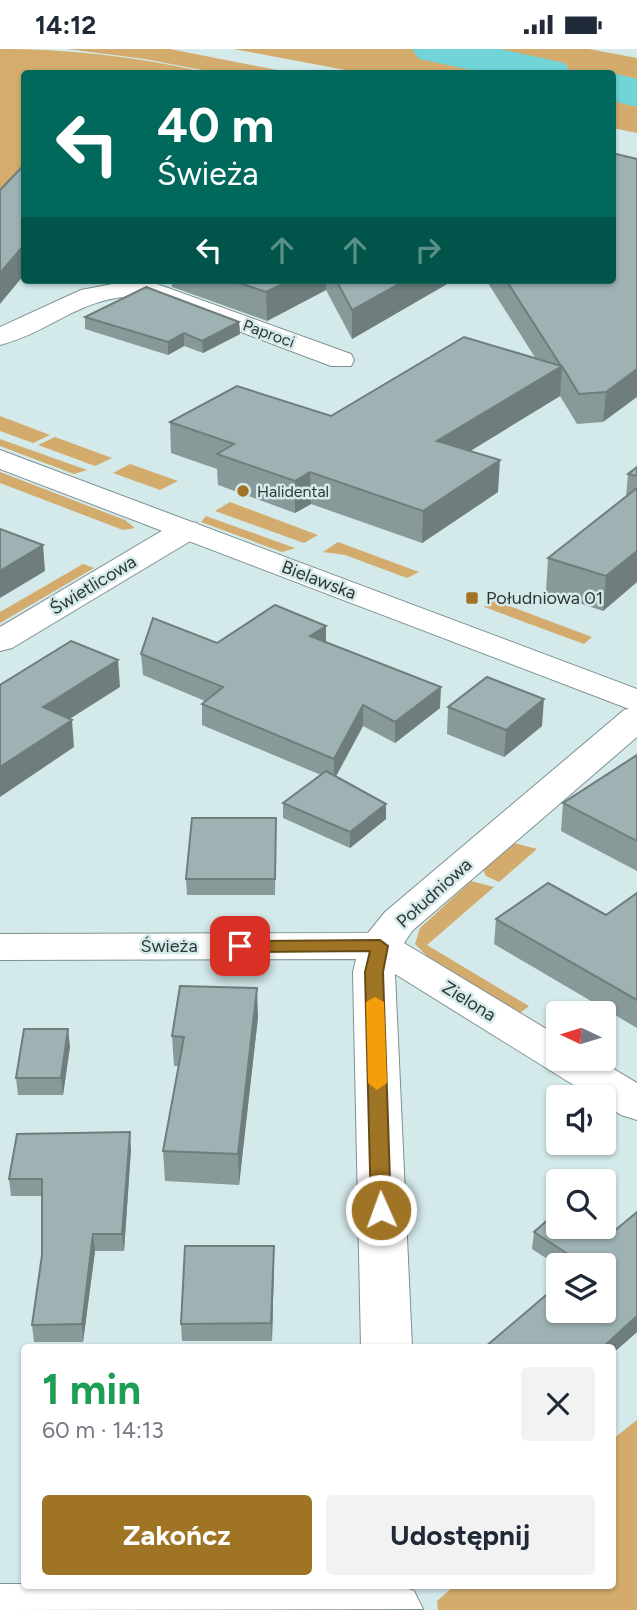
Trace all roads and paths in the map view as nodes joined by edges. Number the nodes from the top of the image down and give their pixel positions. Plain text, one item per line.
1 (0, 337) edge
2 (341, 360) dead end
3 (0, 460) edge
4 (186, 530) junction
5 (0, 641) edge
6 (637, 701) edge
7 (637, 718) edge
8 (380, 946) junction
9 (0, 947) edge
10 (546, 1048) edge
11 (583, 1071) edge
12 (637, 1104) edge
13 (386, 1344) edge
14 (394, 1601) edge
15 (0, 1609) edge

1 - 2 street, Paproci
3 - 4 street, Bielawska
4 - 5 street, Świetlicowa
4 - 6 street, Bielawska
7 - 8 street, Południowa
8 - 9 street, Świeża
8 - 10 street, Zielona
8 - 13 street, Południowa
11 - 12 street
14 - 15 street

